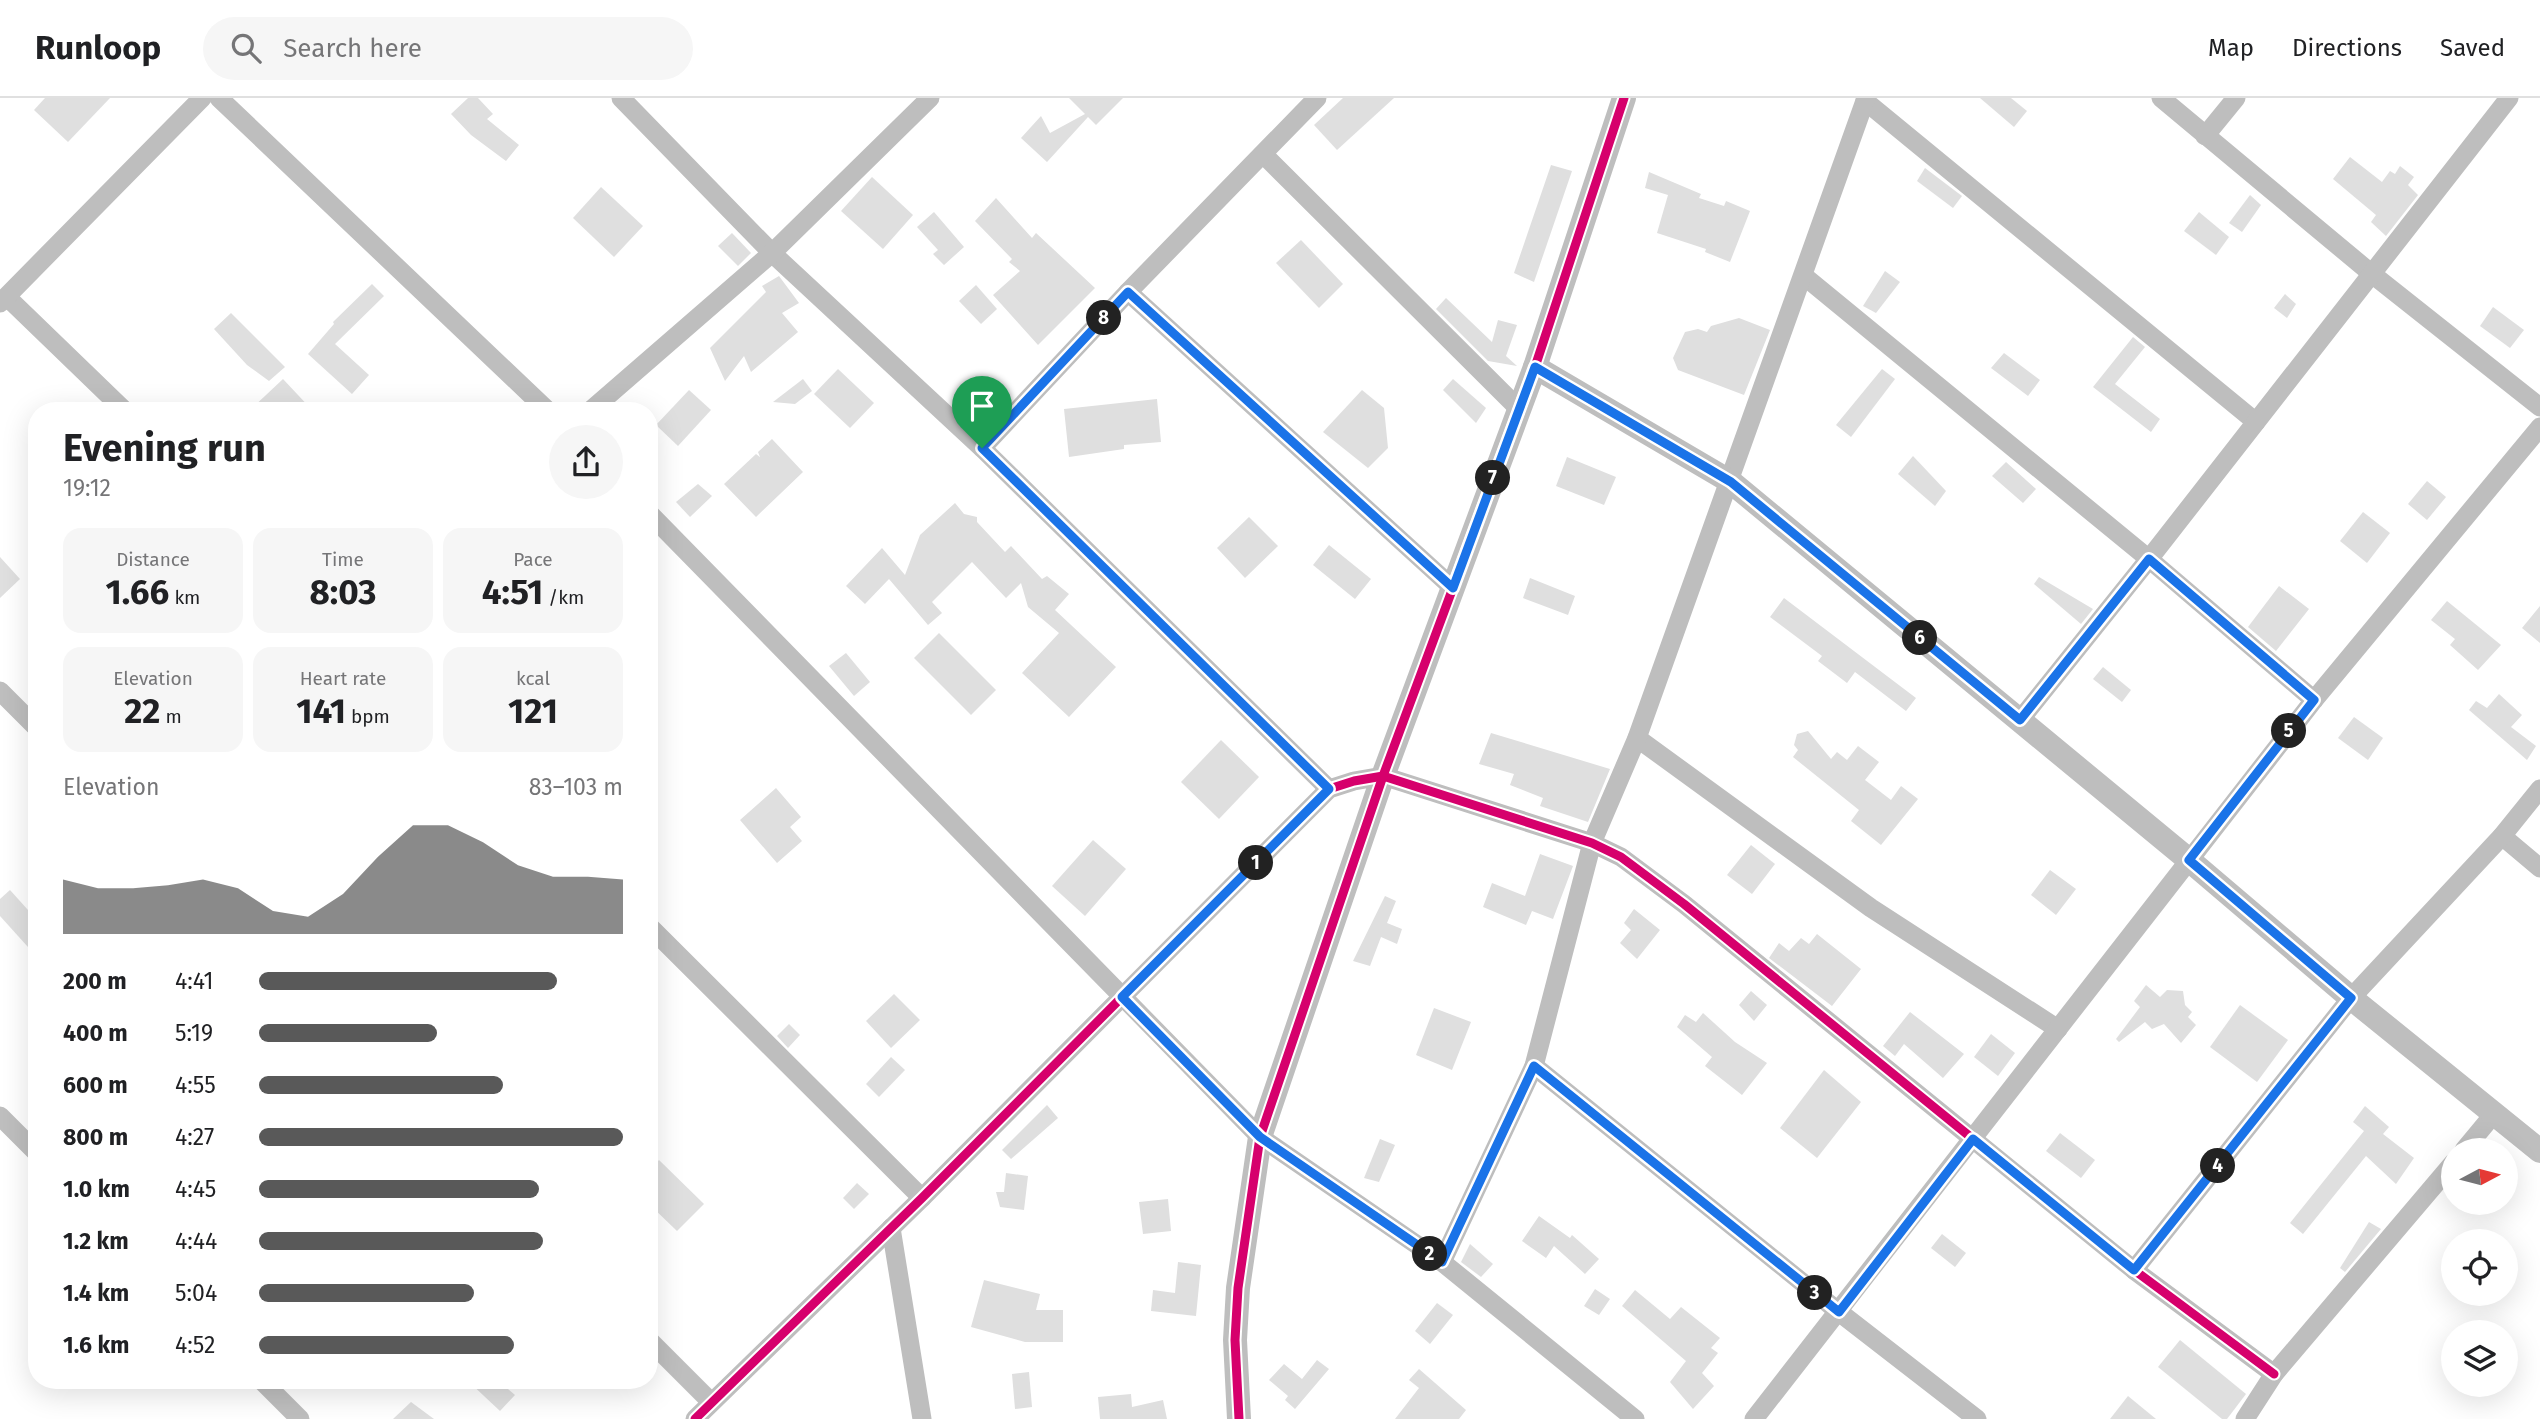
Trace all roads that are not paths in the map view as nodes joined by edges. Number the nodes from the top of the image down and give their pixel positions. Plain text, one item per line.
1 (202, 98) edge
2 (219, 98) edge
3 (621, 98) edge
4 (930, 98) edge
5 (1317, 98) edge
6 (1624, 98) edge
7 (2161, 98) edge
8 (2236, 98) edge
9 (2508, 98) edge
10 (1866, 100) edge
11 (2205, 135) junction
12 (1264, 155) junction
13 (772, 253) junction
14 (2372, 274) junction
15 (1804, 276) junction
16 (1128, 292) junction
17 (3, 300) edge
18 (1535, 367) junction
19 (115, 402) edge
20 (539, 402) edge
21 (600, 402) edge
22 (2540, 407) edge
23 (1519, 409) junction
24 (2256, 422) junction
25 (2540, 427) edge
26 (982, 448) junction
27 (1731, 482) junction
28 (658, 522) edge
29 (2149, 559) junction
30 (1453, 588) junction
31 (0, 691) edge
32 (2314, 700) junction
33 (28, 719) edge
34 (2020, 720) junction
35 (1637, 738) junction
36 (1383, 776) junction
37 (1329, 789) junction
38 (2540, 789) edge
39 (2502, 836) junction
40 (1592, 842) junction
41 (2189, 860) junction
42 (2540, 869) edge
43 (658, 935) edge
44 (1122, 997) junction
45 (2351, 998) junction
46 (2058, 1029) junction
47 (1534, 1066) junction
48 (2493, 1115) junction
49 (0, 1116) edge
50 (1260, 1137) junction
51 (2474, 1138) edge
52 (1973, 1139) junction
53 (28, 1144) edge
54 (2540, 1151) edge
55 (2441, 1177) edge
56 (922, 1198) junction
57 (891, 1228) junction
58 (1442, 1262) junction
59 (2134, 1270) junction
60 (1839, 1312) junction
61 (658, 1349) edge
62 (2274, 1374) junction
63 (270, 1389) edge
64 (712, 1402) junction
65 (299, 1419) edge
66 (695, 1419) edge
67 (922, 1419) edge
68 (1239, 1419) edge
69 (1635, 1419) edge
70 (1754, 1419) edge
71 (1978, 1419) edge
72 (2245, 1419) edge

1 - 17 street
2 - 20 street
3 - 13 street
4 - 13 street
5 - 12 street
6 - 18 street
7 - 11 street
8 - 11 street
9 - 14 street
10 - 15 street
10 - 24 street
11 - 14 street
12 - 16 street
12 - 23 street
13 - 21 street
13 - 26 street
14 - 22 street
14 - 24 street
15 - 27 street
15 - 29 street
16 - 26 street
16 - 30 street
17 - 19 street
18 - 23 street
18 - 27 street
23 - 30 street
24 - 29 street
25 - 32 street
26 - 37 street
27 - 34 street
27 - 35 street
28 - 44 street
29 - 32 street
29 - 34 street
30 - 36 street
31 - 33 street
32 - 41 street
34 - 41 street
35 - 40 street
35 - 46 street
36 - 37 street
36 - 40 street
36 - 50 street
37 - 44 street
38 - 39 street
39 - 42 street
39 - 45 street
40 - 47 street
40 - 52 street
41 - 45 street
41 - 46 street
43 - 56 street
44 - 50 street
44 - 56 street
45 - 48 street
45 - 59 street
46 - 52 street
47 - 58 street
47 - 60 street
48 - 51 street
48 - 54 street
49 - 53 street
50 - 58 street
50 - 68 street
52 - 59 street
52 - 60 street
55 - 62 street
56 - 57 street
57 - 64 street
57 - 67 street
58 - 69 street
59 - 62 street
60 - 70 street
60 - 71 street
61 - 64 street
62 - 72 street
63 - 65 street
64 - 66 street

